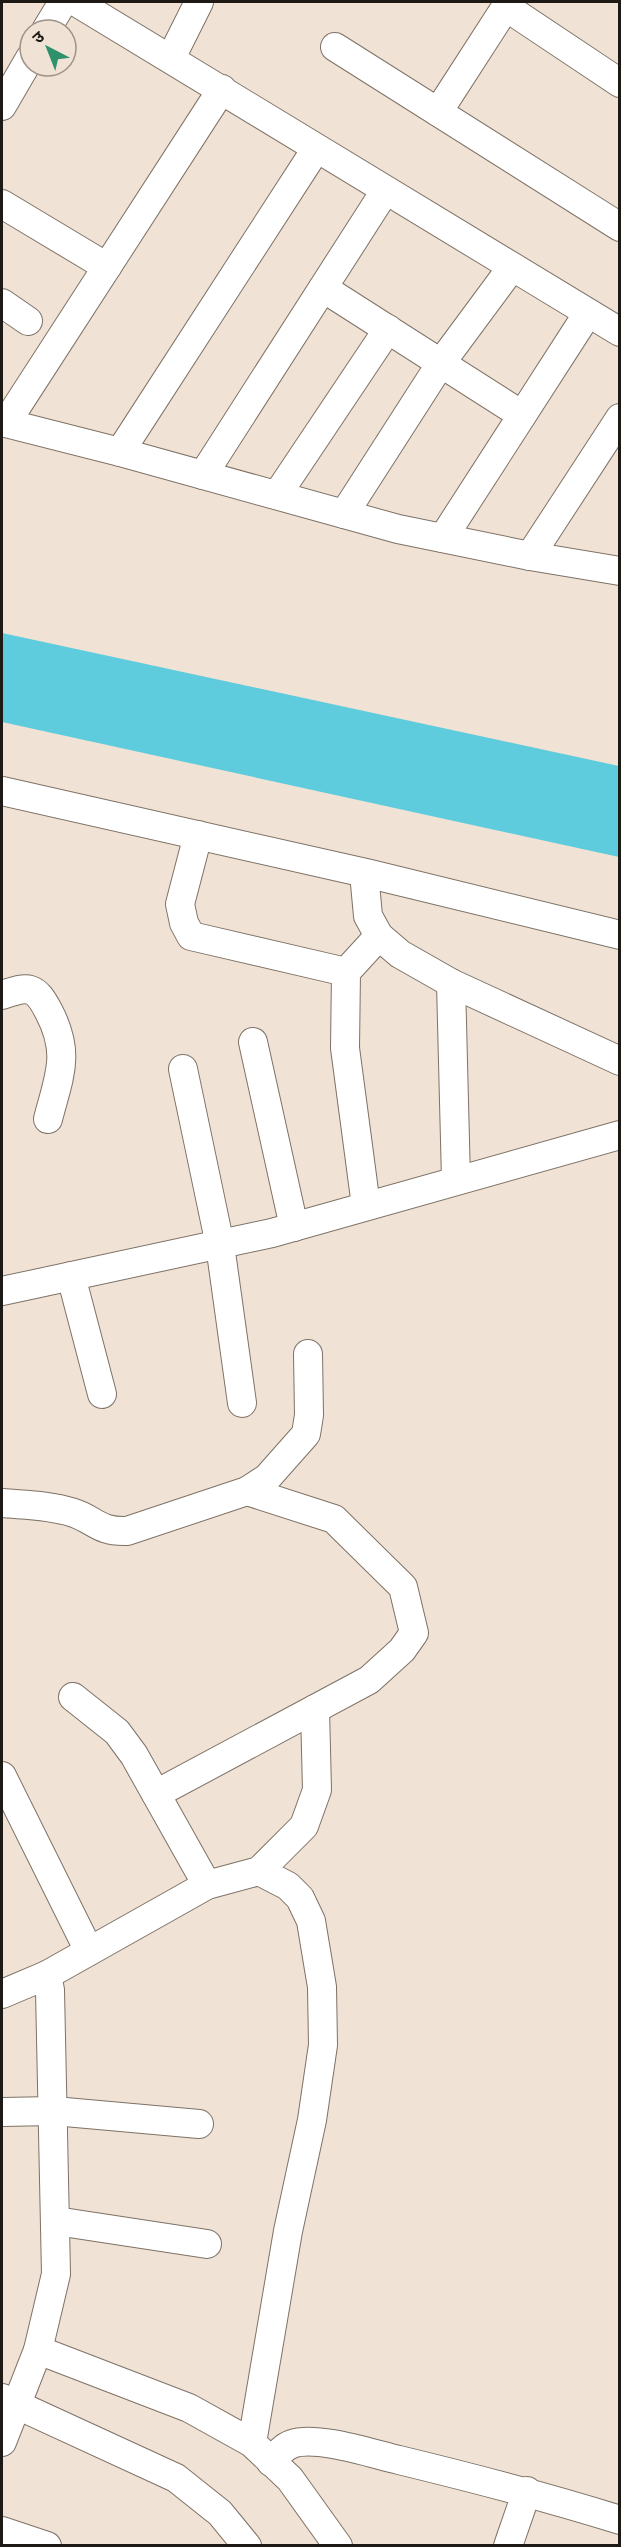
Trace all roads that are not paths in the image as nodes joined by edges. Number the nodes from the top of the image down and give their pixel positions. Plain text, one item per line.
1 (63, 2) edge
2 (76, 2) edge
3 (199, 2) edge
4 (508, 4) edge
5 (53, 18) edge
6 (335, 47) dead end
7 (171, 58) junction
8 (18, 78) edge
9 (620, 83) edge
10 (222, 89) junction
11 (2, 106) edge
12 (438, 112) junction
13 (316, 149) junction
14 (385, 191) junction
15 (2, 204) edge
16 (620, 227) edge
17 (107, 267) junction
18 (512, 267) junction
19 (323, 288) junction
20 (2, 303) edge
21 (588, 313) junction
22 (28, 321) dead end
23 (388, 329) junction
24 (620, 332) edge
25 (441, 363) junction
26 (522, 415) junction
27 (620, 418) edge
28 (4, 423) edge
29 (120, 452) junction
30 (203, 475) junction
31 (277, 495) junction
32 (344, 514) junction
33 (443, 538) junction
34 (530, 556) junction
35 (620, 571) edge
36 (2, 791) edge
37 (198, 836) junction
38 (364, 873) junction
39 (620, 935) edge
40 (379, 936) junction
41 (346, 972) junction
42 (451, 983) junction
43 (2, 995) edge
44 (253, 1042) dead end
45 (620, 1062) edge
46 (183, 1069) dead end
47 (48, 1119) dead end
48 (620, 1135) edge
49 (456, 1180) junction
50 (366, 1206) junction
51 (294, 1227) junction
52 (220, 1245) junction
53 (71, 1276) junction
54 (2, 1291) edge
55 (308, 1354) dead end
56 (102, 1394) dead end
57 (242, 1403) dead end
58 (247, 1491) junction
59 (2, 1503) edge
60 (74, 1697) dead end
61 (315, 1709) junction
62 (2, 1776) edge
63 (156, 1794) junction
64 (259, 1871) junction
65 (207, 1885) junction
66 (89, 1951) junction
67 (46, 1975) junction
68 (2, 1994) edge
69 (54, 2111) junction
70 (2, 2112) edge
71 (200, 2124) dead end
72 (56, 2222) junction
73 (207, 2244) dead end
74 (38, 2350) junction
75 (8, 2401) edge
76 (2, 2442) edge
77 (261, 2452) junction
78 (527, 2491) junction
79 (620, 2520) edge
80 (2, 2531) edge
81 (244, 2544) edge
82 (47, 2546) edge
83 (338, 2546) edge
84 (508, 2546) edge

1 - 5 street
2 - 7 street
3 - 7 street
4 - 9 street
4 - 12 street
6 - 12 street
7 - 10 street
8 - 11 street
10 - 13 street
10 - 17 street
12 - 16 street
13 - 14 street
13 - 29 street
14 - 18 street
14 - 19 street
15 - 17 street
17 - 28 street
18 - 21 street
18 - 25 street
19 - 23 street
19 - 30 street
20 - 22 street
21 - 24 street
21 - 26 street
23 - 25 street
23 - 31 street
25 - 26 street
25 - 32 street
26 - 33 street
27 - 34 street
28 - 29 street
29 - 30 street
30 - 31 street
31 - 32 street
32 - 33 street
33 - 34 street
34 - 35 street
36 - 37 street
37 - 38 street
37 - 41 street
38 - 39 street
38 - 40 street
40 - 41 street
40 - 42 street
41 - 50 street
42 - 45 street
42 - 49 street
43 - 47 street
44 - 51 street
46 - 52 street
48 - 49 street
49 - 50 street
50 - 51 street
51 - 52 street
52 - 53 street
52 - 57 street
53 - 54 street
53 - 56 street
55 - 58 street
58 - 59 street
58 - 61 street
60 - 63 street
61 - 63 street
61 - 64 street
62 - 66 street
63 - 65 street
64 - 65 street
64 - 77 street
65 - 66 street
66 - 67 street
67 - 68 street
67 - 69 street
69 - 70 street
69 - 71 street
69 - 72 street
72 - 73 street
72 - 74 street
74 - 75 street
74 - 77 street
75 - 76 street
75 - 81 street
77 - 78 street
77 - 83 street
78 - 79 street
78 - 84 street
80 - 82 street

